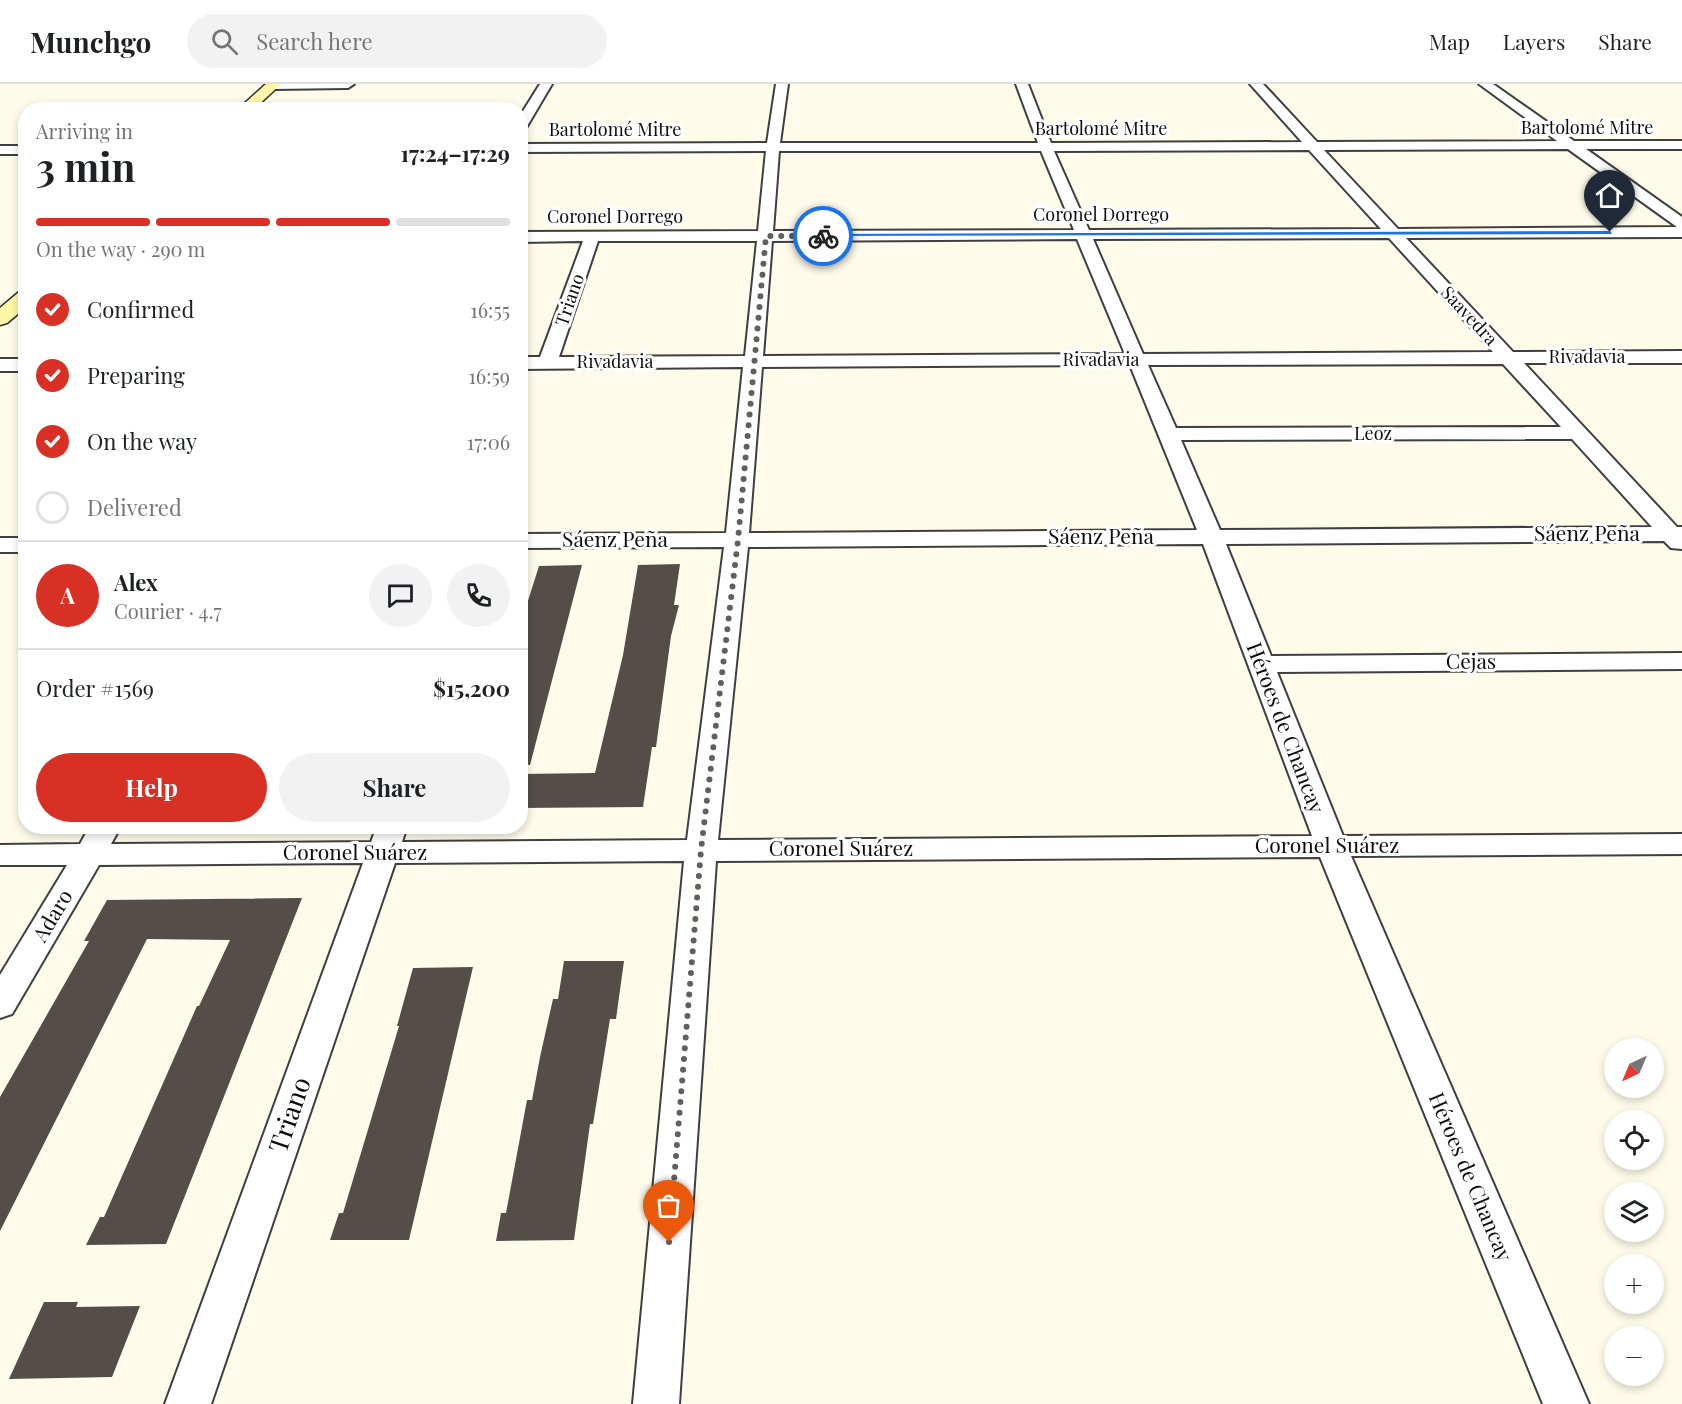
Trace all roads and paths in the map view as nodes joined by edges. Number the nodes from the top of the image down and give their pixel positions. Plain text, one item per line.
1 (273, 84) edge
2 (348, 84) edge
3 (546, 84) edge
4 (782, 84) edge
5 (1022, 84) edge
6 (1256, 84) edge
7 (1485, 84) edge
8 (253, 102) edge
9 (528, 114) edge
10 (1311, 146) junction
11 (1570, 146) junction
12 (1682, 146) edge
13 (1046, 147) junction
14 (528, 148) edge
15 (773, 148) junction
16 (0, 150) edge
17 (18, 150) edge
18 (1682, 224) edge
19 (1682, 232) edge
20 (1393, 233) junction
21 (1085, 235) junction
22 (766, 236) junction
23 (528, 237) edge
24 (592, 237) junction
25 (18, 304) edge
26 (0, 319) edge
27 (1681, 357) edge
28 (1508, 358) junction
29 (1137, 360) junction
30 (755, 362) junction
31 (528, 363) edge
32 (548, 363) junction
33 (0, 365) edge
34 (18, 365) edge
35 (1577, 433) junction
36 (1168, 434) junction
37 (1212, 537) junction
38 (1678, 538) edge
39 (738, 540) junction
40 (528, 541) edge
41 (0, 545) edge
42 (18, 545) edge
43 (1682, 662) edge
44 (1260, 664) junction
45 (101, 834) edge
46 (387, 840) edge
47 (1682, 844) edge
48 (1330, 846) junction
49 (701, 850) junction
50 (89, 854) junction
51 (0, 855) edge
52 (0, 1005) edge
53 (188, 1404) edge
54 (656, 1404) edge
55 (1566, 1404) edge

1 - 2 street
1 - 8 main road
3 - 9 street
4 - 15 street
5 - 13 street, Héroes de Chancay
6 - 10 street, Saavedra
7 - 11 street
10 - 11 street, Bartolomé Mitre
10 - 13 street, Bartolomé Mitre
10 - 20 street, Saavedra
11 - 12 street, Bartolomé Mitre
11 - 18 street
13 - 15 street, Bartolomé Mitre
13 - 21 street, Héroes de Chancay
14 - 15 street, Bartolomé Mitre
15 - 22 street
16 - 17 street
19 - 20 street, Coronel Dorrego
20 - 21 street, Coronel Dorrego
20 - 28 street, Saavedra
21 - 22 street, Coronel Dorrego
21 - 29 street, Héroes de Chancay
22 - 24 street, Coronel Dorrego
22 - 30 street
23 - 24 street, Coronel Dorrego
24 - 32 street, Triano
25 - 26 main road
27 - 28 street, Rivadavia
28 - 29 street, Rivadavia
28 - 35 street, Saavedra
29 - 30 street, Rivadavia
29 - 36 street, Héroes de Chancay
30 - 32 street, Rivadavia
30 - 39 street
31 - 32 street, Rivadavia
33 - 34 street
35 - 36 street, Leoz
35 - 38 street, Saavedra
36 - 37 street, Héroes de Chancay
37 - 38 street, Sáenz Peña
37 - 39 street, Sáenz Peña
37 - 44 street, Héroes de Chancay
39 - 40 street, Sáenz Peña
39 - 49 street
41 - 42 street
43 - 44 street, Cejas
44 - 48 street, Héroes de Chancay
45 - 50 street, Adaro
46 - 49 street, Coronel Suárez
46 - 50 street, Coronel Suárez
46 - 53 street, Triano
47 - 48 street, Coronel Suárez
48 - 49 street, Coronel Suárez
48 - 55 street, Héroes de Chancay
49 - 54 street
50 - 51 street, Coronel Suárez
50 - 52 street, Adaro

